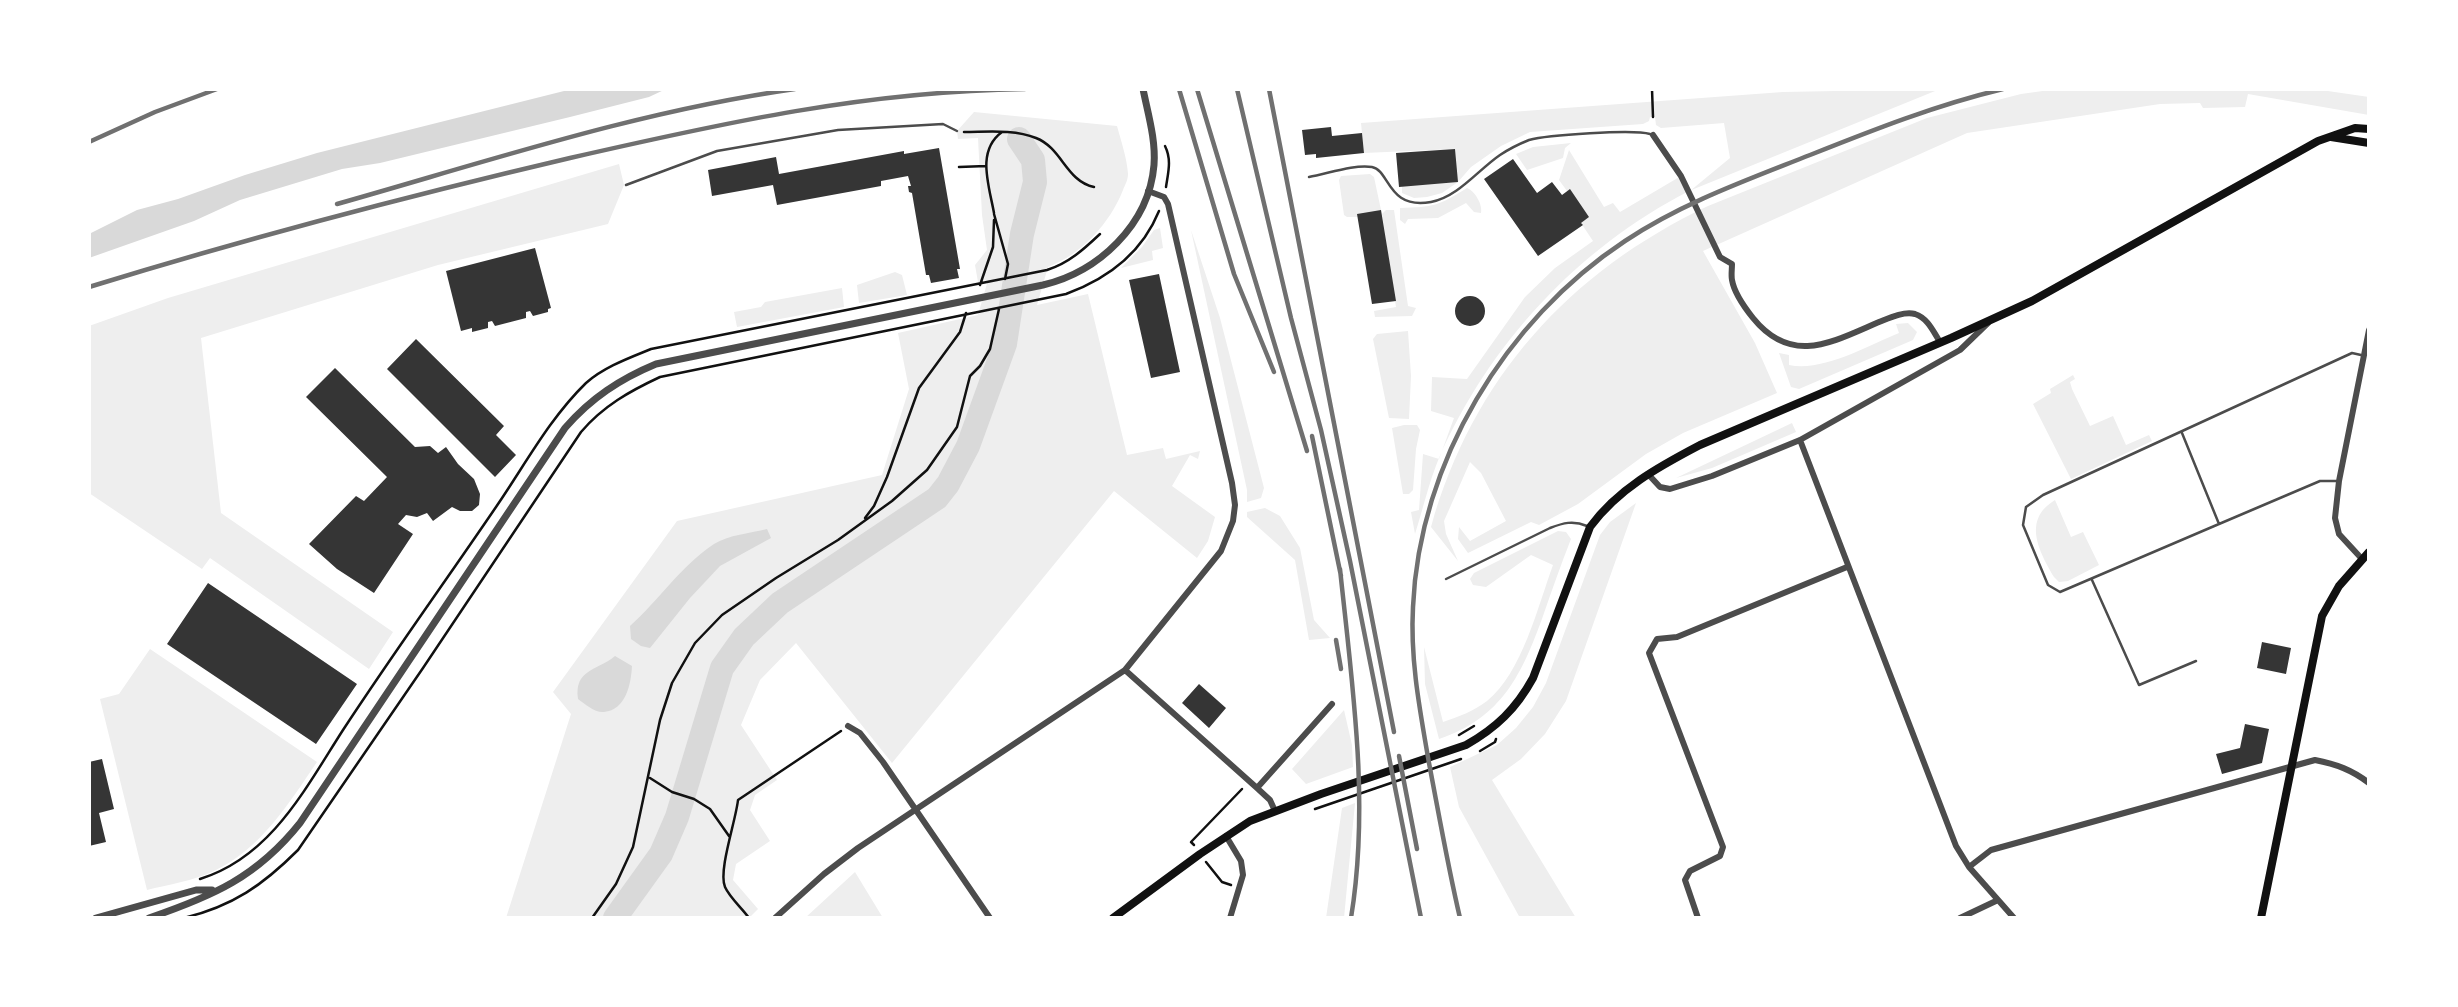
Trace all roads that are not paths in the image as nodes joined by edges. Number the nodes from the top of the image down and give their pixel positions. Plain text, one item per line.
1 (1143, 89) edge
2 (2369, 129) edge
3 (957, 131) road end
4 (1653, 135) joint
5 (2328, 136) junction
6 (2369, 143) edge
7 (1309, 177) dead end
8 (626, 185) dead end
9 (1148, 191) junction
10 (1989, 321) junction
11 (2369, 330) edge
12 (1940, 342) junction
13 (2364, 355) junction
14 (2182, 433) junction
15 (1800, 440) junction
16 (1648, 474) junction
17 (2339, 481) junction
18 (2219, 524) junction
19 (1590, 527) junction
20 (2366, 555) edge
21 (1847, 567) junction
22 (1446, 579) dead end
23 (2092, 580) junction
24 (2196, 661) dead end
25 (1125, 670) junction
26 (1332, 704) dead end
27 (848, 726) road end
28 (2290, 767) junction
29 (2369, 783) edge
30 (1257, 788) junction
31 (918, 809) junction
32 (1275, 811) junction
33 (1226, 836) junction
34 (1969, 867) junction
35 (216, 890) junction
36 (1998, 900) junction
37 (96, 918) edge
38 (149, 918) edge
39 (775, 918) edge
40 (990, 918) edge
41 (1113, 918) edge
42 (1230, 918) edge
43 (1698, 918) edge
44 (1960, 918) edge
45 (2014, 918) edge
46 (2261, 918) edge

1 - 9 street
2 - 5 main road
3 - 8 lane
4 - 7 lane
4 - 12 street
5 - 6 main road
5 - 10 main road
9 - 25 street
9 - 35 street
10 - 12 main road
10 - 15 street
11 - 13 street
12 - 16 main road
13 - 14 lane
13 - 17 street
14 - 18 lane
14 - 23 lane
15 - 16 street
15 - 21 street
16 - 19 main road
17 - 18 lane
17 - 20 street
18 - 23 lane
19 - 22 lane
19 - 32 main road
20 - 28 main road
21 - 34 street
21 - 43 street
23 - 24 lane
25 - 30 street
25 - 31 street
26 - 30 street
27 - 31 street
28 - 29 street
28 - 34 street
28 - 46 main road
30 - 32 street
31 - 39 street
31 - 40 street
32 - 33 main road
33 - 41 main road
33 - 42 street
34 - 36 street
35 - 37 street
35 - 38 street
36 - 44 street
36 - 45 street

